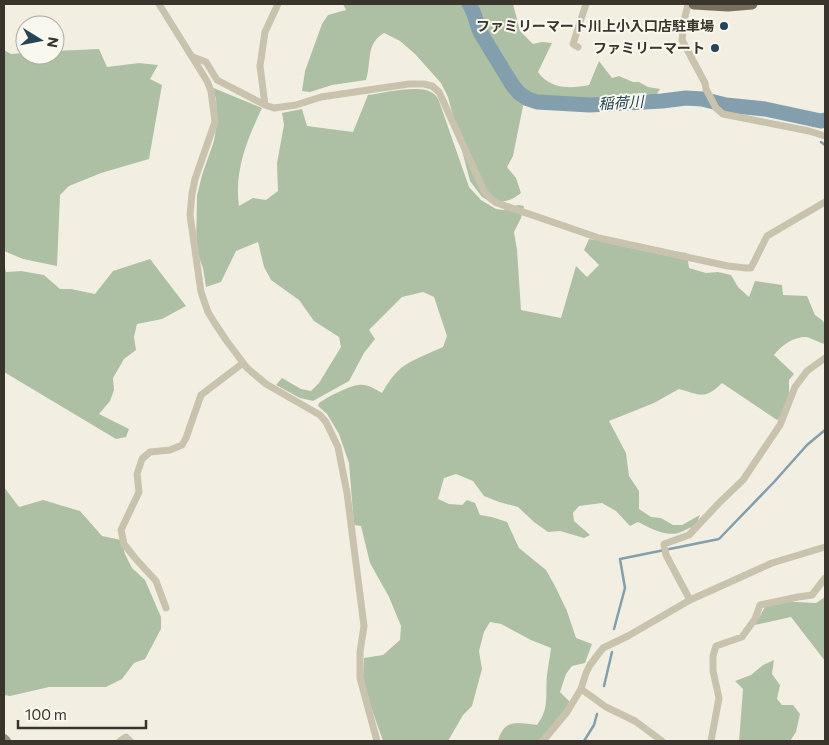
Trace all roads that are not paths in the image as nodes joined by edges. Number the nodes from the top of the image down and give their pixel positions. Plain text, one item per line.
1 (159, 4) edge
2 (278, 4) edge
3 (586, 4) edge
4 (688, 4) edge
5 (694, 4) edge
6 (752, 4) edge
7 (578, 47) dead end
8 (192, 57) junction
9 (265, 105) junction
10 (825, 136) edge
11 (825, 202) edge
12 (825, 358) edge
13 (243, 363) junction
14 (825, 547) edge
15 (825, 578) edge
16 (690, 600) junction
17 (166, 608) dead end
18 (581, 690) junction
19 (120, 741) edge
20 (130, 741) edge
21 (378, 741) edge
22 (543, 741) edge
23 (662, 741) edge
24 (711, 741) edge

1 - 8 street
2 - 9 street
3 - 7 street
4 - 10 street
5 - 6 main road
8 - 9 street
8 - 13 street
9 - 11 street
12 - 16 street
13 - 17 street
13 - 21 street
14 - 16 street
15 - 24 street
16 - 18 street
18 - 22 street
18 - 23 street
19 - 20 street

